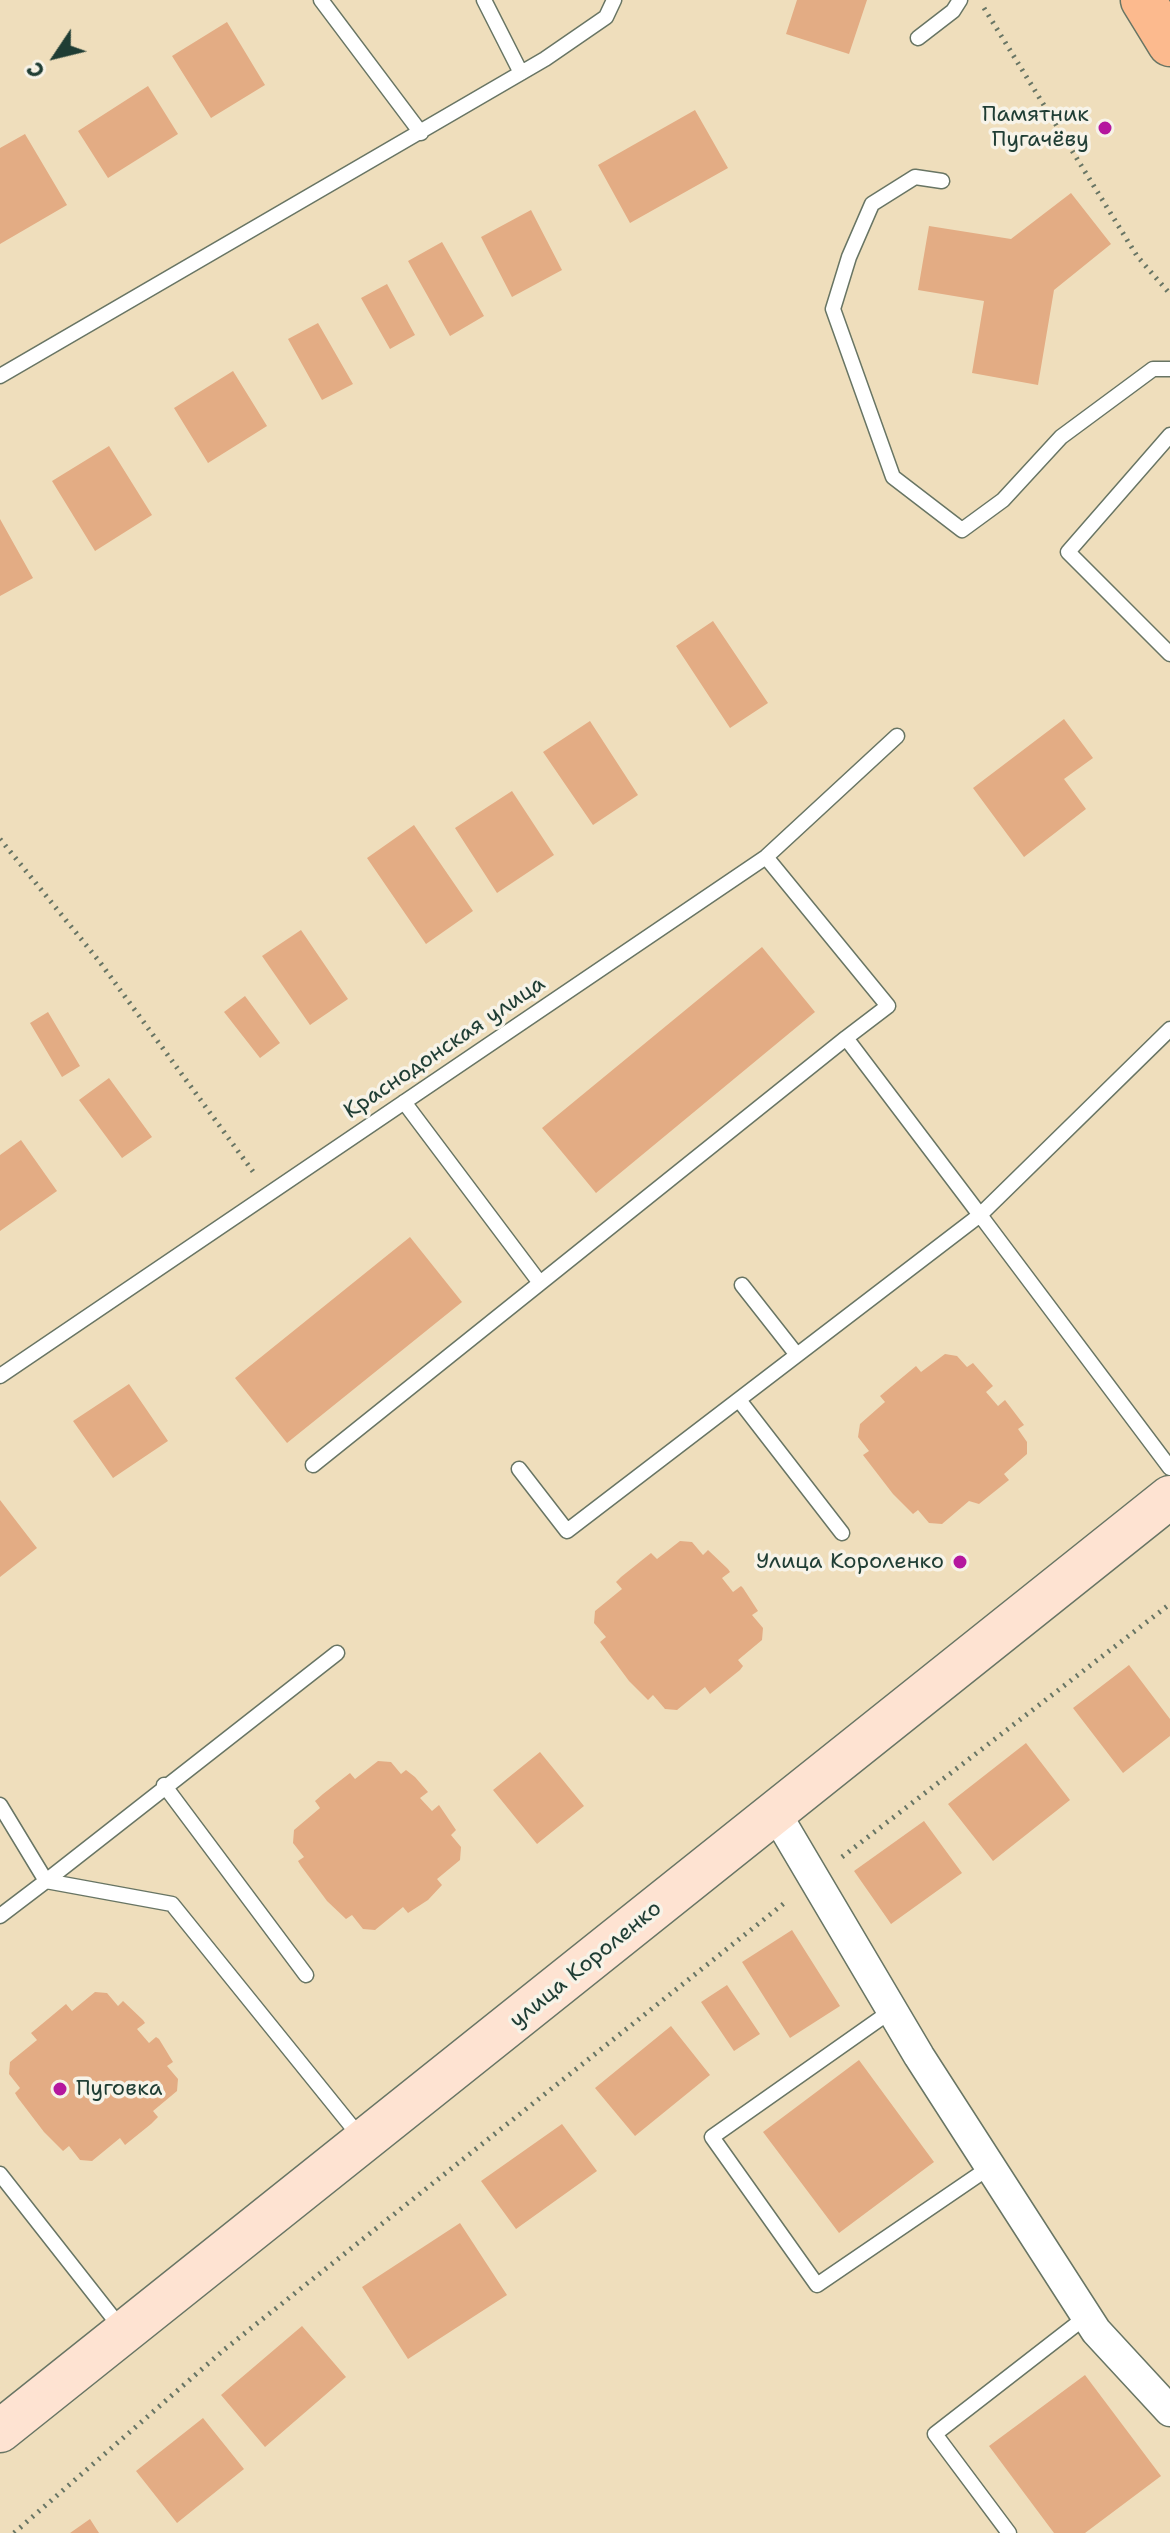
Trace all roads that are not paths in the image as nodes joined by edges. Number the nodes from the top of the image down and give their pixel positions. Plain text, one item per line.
1 (321, 0) edge
2 (484, 0) edge
3 (614, 0) edge
4 (960, 0) edge
5 (1143, 0) edge
6 (918, 38) dead end
7 (1170, 44) edge
8 (521, 73) junction
9 (421, 133) junction
10 (942, 181) dead end
11 (1170, 369) edge
12 (0, 376) edge
13 (1170, 435) edge
14 (1170, 654) edge
15 (897, 736) dead end
16 (766, 857) junction
17 (1170, 1029) edge
18 (846, 1038) junction
19 (404, 1102) junction
20 (980, 1215) junction
21 (540, 1283) junction
22 (742, 1285) dead end
23 (797, 1355) junction
24 (0, 1376) edge
25 (739, 1400) junction
26 (313, 1465) dead end
27 (1170, 1468) edge
28 (519, 1469) dead end
29 (1170, 1497) edge
30 (842, 1533) dead end
31 (337, 1653) dead end
32 (164, 1785) junction
33 (0, 1805) edge
34 (776, 1814) junction
35 (46, 1881) junction
36 (0, 1916) edge
37 (306, 1975) dead end
38 (891, 2011) junction
39 (364, 2141) junction
40 (990, 2167) junction
41 (0, 2174) edge
42 (1087, 2316) junction
43 (125, 2332) junction
44 (1170, 2411) edge
45 (0, 2431) edge
46 (1009, 2533) edge

1 - 9 lane
2 - 8 lane
3 - 8 lane
4 - 6 lane
5 - 7 main road
8 - 9 lane
9 - 12 lane
10 - 11 lane
13 - 14 lane
15 - 16 lane, Краснодонская улица
16 - 18 lane
16 - 19 lane, Краснодонская улица
17 - 20 lane
18 - 20 lane
18 - 21 lane
19 - 21 lane
19 - 24 lane, Краснодонская улица
20 - 23 lane
20 - 27 lane
21 - 26 lane
22 - 23 lane
23 - 25 lane
25 - 28 lane
25 - 30 lane
29 - 34 street, улица Короленко
31 - 32 lane
32 - 35 lane
32 - 37 lane
33 - 35 lane
34 - 38 street
34 - 39 street, улица Короленко
35 - 36 lane
35 - 39 lane
38 - 40 street
38 - 40 lane
39 - 43 street, улица Короленко
40 - 42 street
41 - 43 lane
42 - 44 street
42 - 46 lane
43 - 45 street, улица Короленко

